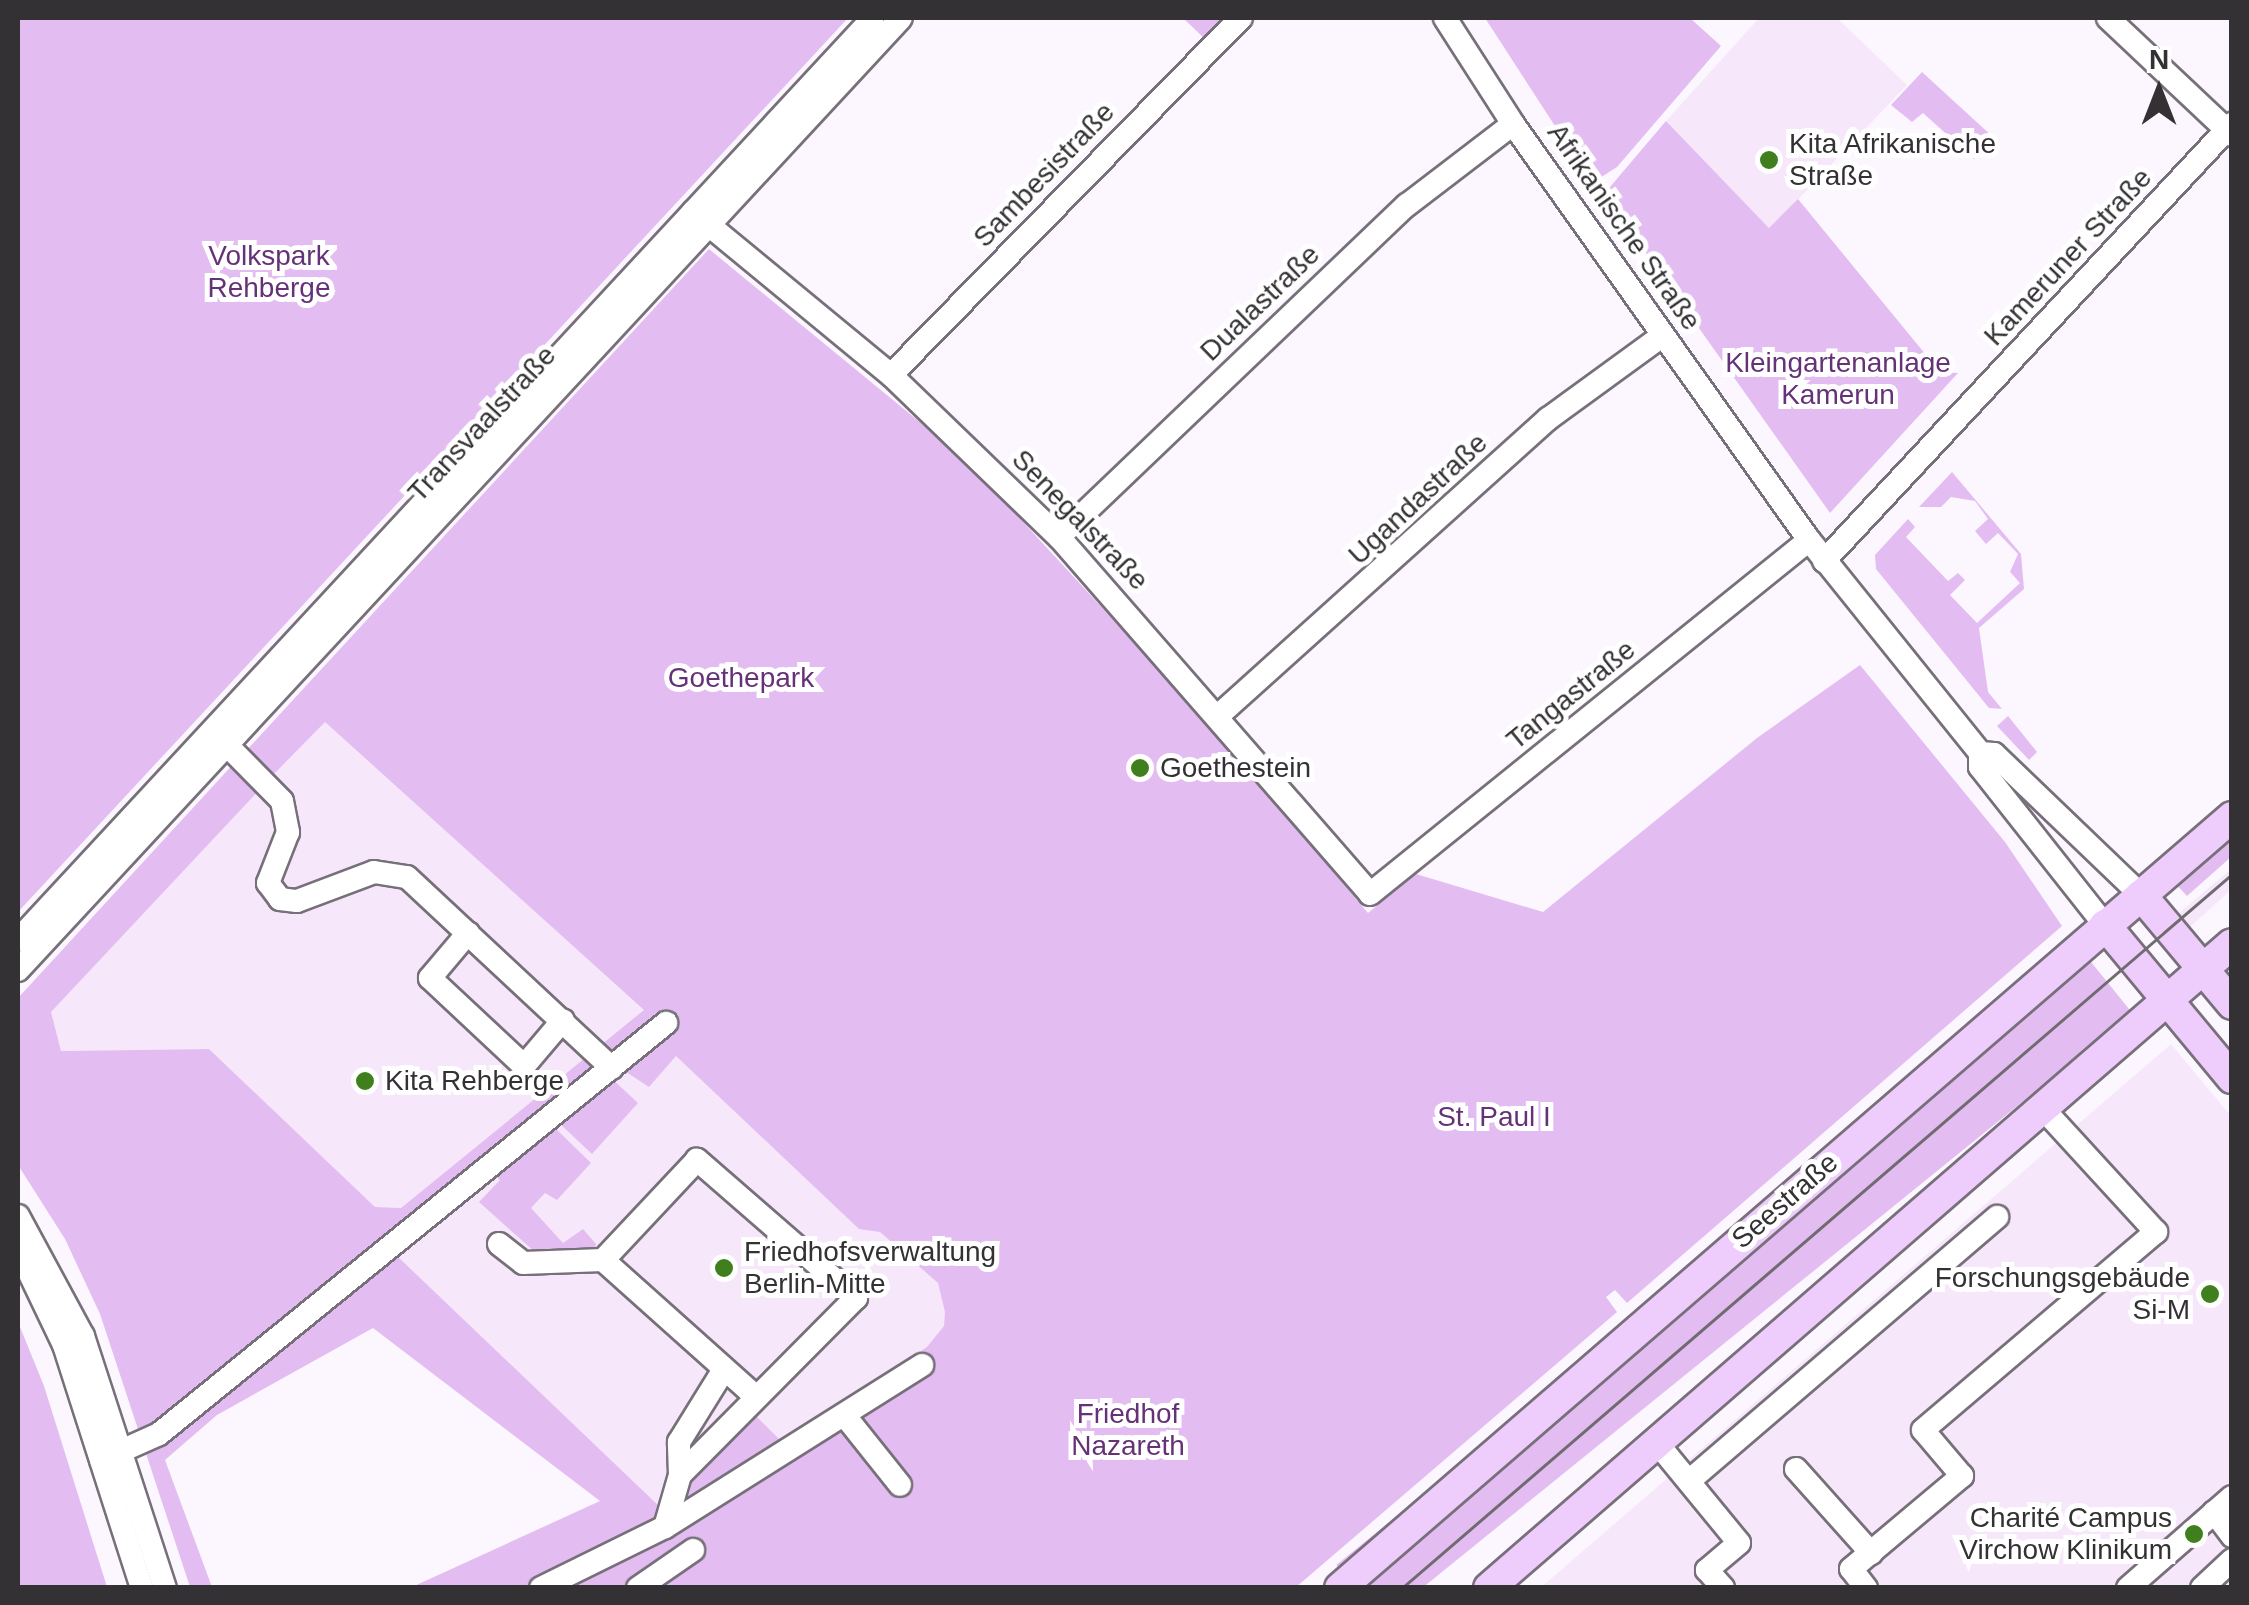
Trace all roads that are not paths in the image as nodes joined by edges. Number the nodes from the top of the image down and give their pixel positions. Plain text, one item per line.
1 (873, 18) edge
2 (901, 18) edge
3 (1241, 18) edge
4 (1445, 18) edge
5 (2108, 18) edge
6 (1514, 124) junction
7 (2230, 129) edge
8 (701, 219) junction
9 (1663, 335) junction
10 (890, 375) junction
11 (1059, 537) junction
12 (1809, 540) junction
13 (1824, 561) junction
14 (1219, 715) junction
15 (219, 737) junction
16 (1980, 752) junction
17 (2232, 817) edge
18 (2061, 822) junction
19 (2037, 842) junction
20 (1370, 894) joint
21 (2141, 895) junction
22 (2105, 925) junction
23 (468, 934) junction
24 (18, 940) edge
25 (2232, 944) edge
26 (18, 970) edge
27 (2203, 970) junction
28 (2168, 1002) junction
29 (2232, 1004) edge
30 (563, 1020) junction
31 (666, 1023) dead end
32 (612, 1068) junction
33 (2232, 1078) edge
34 (2045, 1111) junction
35 (18, 1216) edge
36 (1997, 1217) dead end
37 (499, 1244) dead end
38 (18, 1250) edge
39 (603, 1260) junction
40 (56, 1300) junction
41 (922, 1365) dead end
42 (724, 1371) junction
43 (755, 1396) junction
44 (845, 1416) junction
45 (1657, 1443) junction
46 (111, 1457) junction
47 (1796, 1469) dead end
48 (680, 1475) junction
49 (1689, 1481) junction
50 (900, 1484) dead end
51 (2223, 1504) edge
52 (664, 1527) junction
53 (2232, 1536) edge
54 (693, 1550) dead end
55 (1871, 1553) junction
56 (2232, 1560) edge
57 (142, 1588) edge
58 (165, 1588) edge
59 (541, 1588) edge
60 (638, 1588) edge
61 (1340, 1588) edge
62 (1490, 1588) edge
63 (1722, 1588) edge
64 (1866, 1588) edge
65 (2128, 1588) edge
66 (2202, 1588) edge

1 - 8 street, Transvaalstraße
2 - 8 street, Transvaalstraße
3 - 10 street, Sambesistraße
4 - 6 street, Afrikanische Straße
5 - 7 street
6 - 9 street, Afrikanische Straße
6 - 11 street, Dualastraße
7 - 13 street, Kameruner Straße
8 - 10 street, Senegalstraße
8 - 15 street, Transvaalstraße
9 - 12 street, Afrikanische Straße
9 - 14 street, Ugandastraße
10 - 11 street, Senegalstraße
11 - 14 street, Senegalstraße
12 - 13 street, Afrikanische Straße
12 - 20 street, Tangastraße
13 - 16 street, Afrikanische Straße
14 - 20 street, Senegalstraße
15 - 23 street
15 - 24 street, Transvaalstraße
15 - 26 street, Transvaalstraße
16 - 18 street, Afrikanische Straße
16 - 19 street, Afrikanische Straße
17 - 21 main road, Seestraße
18 - 19 street
18 - 21 street, Afrikanische Straße
19 - 22 street, Afrikanische Straße
21 - 22 main road, Seestraße
21 - 27 main road
22 - 28 main road
22 - 61 main road, Seestraße
23 - 30 street
23 - 30 street
25 - 27 main road
27 - 28 main road
27 - 29 main road
28 - 33 main road
28 - 34 main road
30 - 32 street
31 - 32 street
32 - 46 street
34 - 45 main road
34 - 55 street
35 - 40 street
36 - 49 street
37 - 39 street
38 - 40 street
39 - 42 street
39 - 43 street
40 - 46 street
41 - 44 street
42 - 43 street
42 - 48 street
43 - 48 street
44 - 50 street
44 - 52 street
45 - 49 street
45 - 62 main road
46 - 57 street
46 - 58 street
47 - 55 street
48 - 52 street
49 - 63 street
51 - 53 street
51 - 65 street
52 - 59 street
54 - 60 street
55 - 64 street
56 - 66 street

